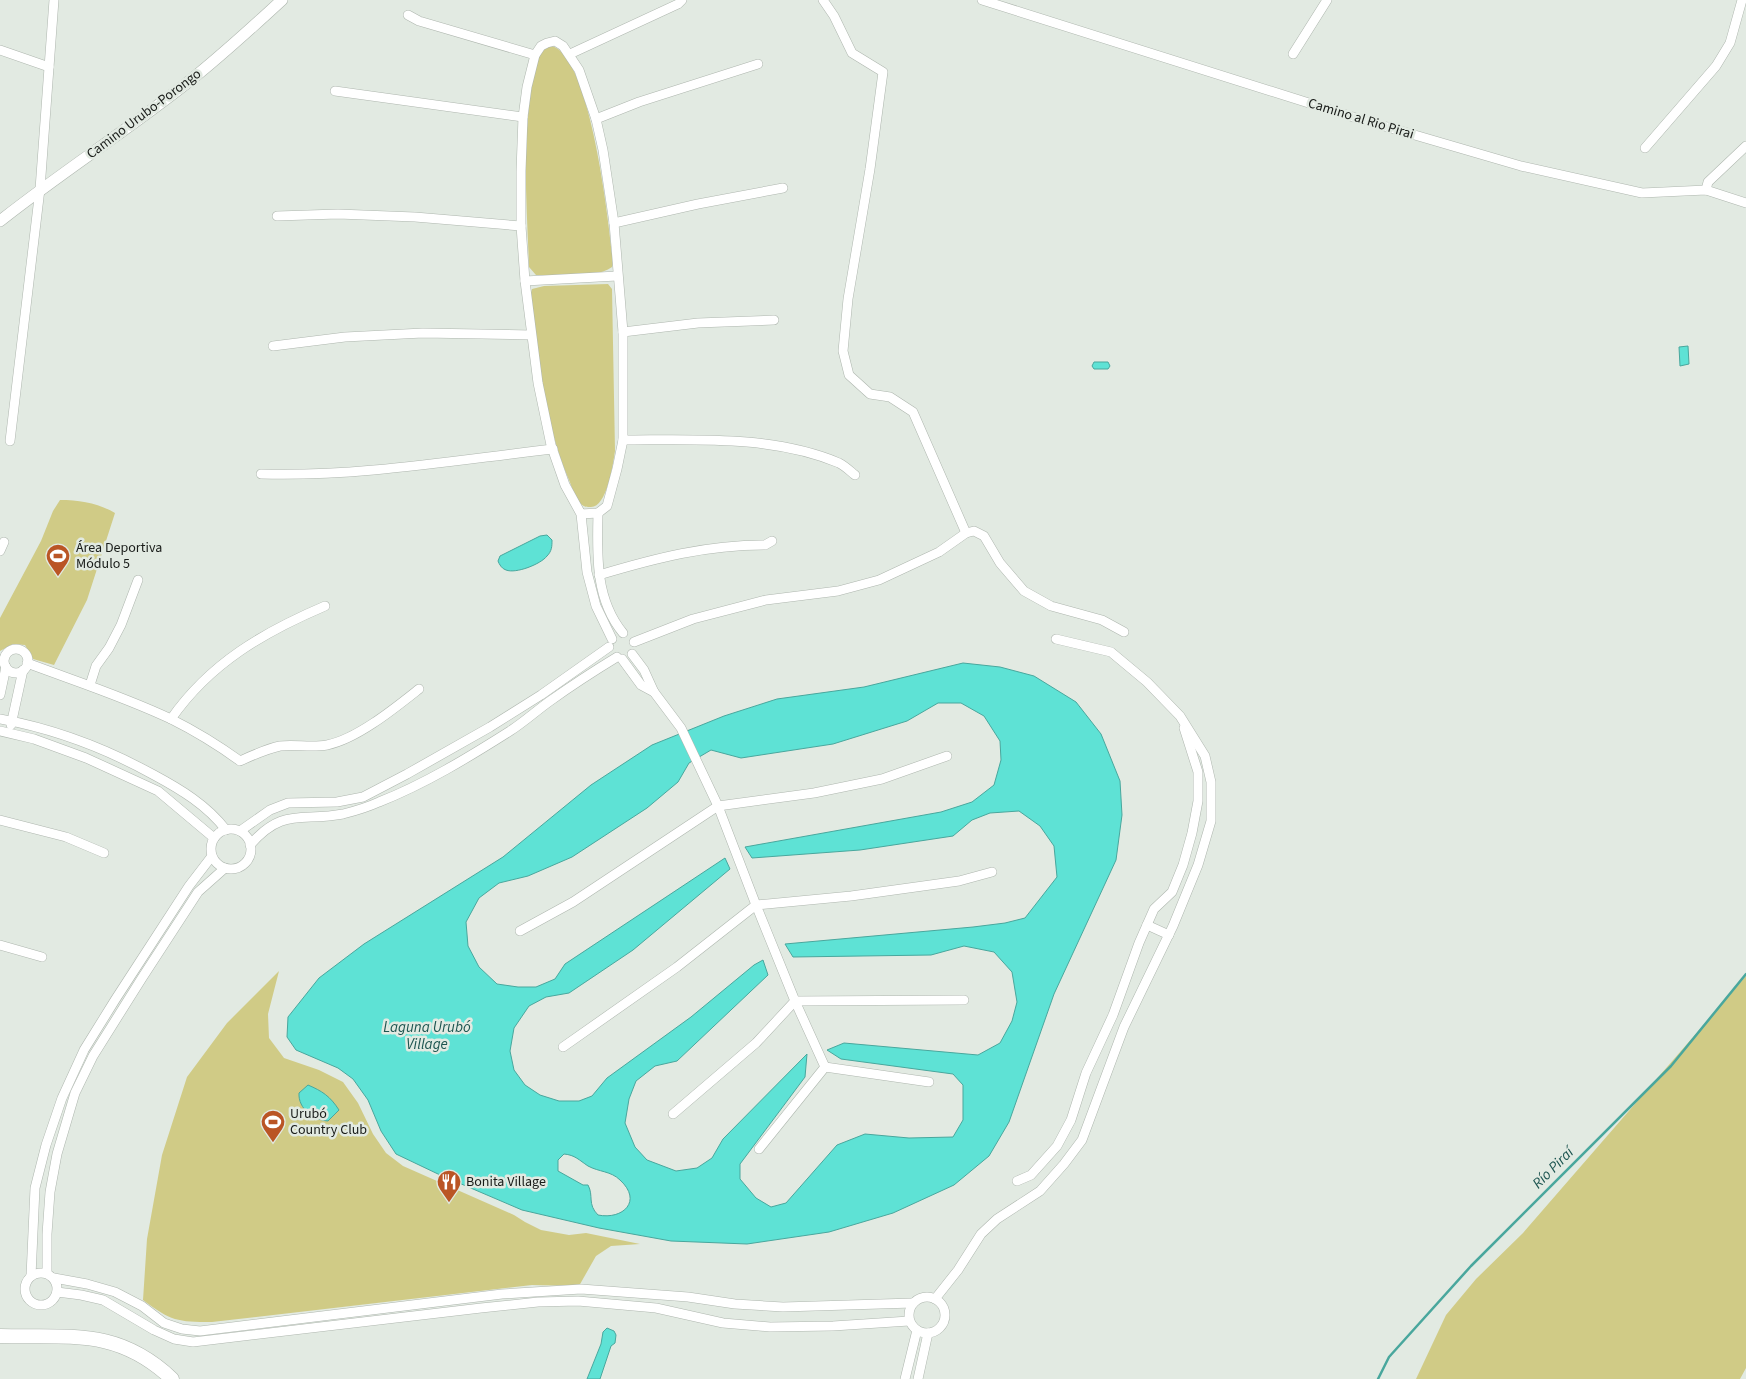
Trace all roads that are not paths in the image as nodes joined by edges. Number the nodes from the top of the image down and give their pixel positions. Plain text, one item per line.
1 (54, 0) edge
2 (682, 0) edge
3 (823, 0) edge
4 (982, 0) edge
5 (1327, 0) edge
6 (1742, 0) edge
7 (277, 1) edge
8 (408, 15) dead end
9 (0, 50) edge
10 (570, 54) junction
11 (1293, 54) dead end
12 (535, 55) junction
13 (758, 64) dead end
14 (49, 66) junction
15 (335, 91) dead end
16 (523, 117) junction
17 (596, 119) junction
18 (1746, 146) edge
19 (1645, 148) dead end
20 (783, 188) dead end
21 (40, 189) junction
22 (1706, 190) junction
23 (1746, 203) edge
24 (277, 216) dead end
25 (0, 221) edge
26 (614, 223) junction
27 (521, 226) junction
28 (618, 276) junction
29 (525, 281) junction
30 (774, 320) dead end
31 (623, 332) junction
32 (531, 335) junction
33 (273, 346) dead end
34 (623, 440) junction
35 (10, 441) dead end
36 (553, 449) junction
37 (261, 474) dead end
38 (855, 475) dead end
39 (598, 513) junction
40 (581, 514) junction
41 (966, 534) junction
42 (772, 541) dead end
43 (599, 575) junction
44 (138, 580) dead end
45 (325, 606) dead end
46 (1124, 632) dead end
47 (623, 633) junction
48 (1056, 639) dead end
49 (634, 642) junction
50 (611, 643) junction
51 (632, 654) junction
52 (619, 658) junction
53 (3, 662) edge
54 (25, 667) junction
55 (90, 685) junction
56 (419, 689) dead end
57 (654, 692) junction
58 (0, 695) edge
59 (1180, 716) junction
60 (0, 719) edge
61 (171, 719) junction
62 (11, 721) junction
63 (0, 731) edge
64 (11, 733) junction
65 (119, 756) junction
66 (947, 756) dead end
67 (438, 757) junction
68 (446, 769) junction
69 (111, 770) junction
70 (317, 803) junction
71 (718, 806) junction
72 (318, 816) junction
73 (0, 820) edge
74 (226, 830) junction
75 (240, 832) junction
76 (214, 838) junction
77 (250, 845) junction
78 (104, 853) dead end
79 (212, 856) junction
80 (225, 868) junction
81 (992, 872) dead end
82 (756, 905) junction
83 (1147, 925) junction
84 (520, 931) dead end
85 (1169, 935) junction
86 (0, 945) edge
87 (42, 957) dead end
88 (964, 1000) dead end
89 (795, 1001) junction
90 (563, 1048) dead end
91 (824, 1067) junction
92 (929, 1082) dead end
93 (673, 1114) dead end
94 (759, 1149) dead end
95 (45, 1150) junction
96 (58, 1154) junction
97 (1018, 1181) dead end
98 (31, 1276) junction
99 (50, 1276) junction
100 (57, 1292) junction
101 (479, 1296) junction
102 (935, 1298) junction
103 (912, 1304) junction
104 (481, 1308) junction
105 (909, 1321) junction
106 (182, 1329) junction
107 (917, 1330) junction
108 (928, 1333) junction
109 (0, 1336) edge
110 (180, 1340) junction
111 (172, 1379) edge
112 (905, 1379) edge
113 (918, 1379) edge

1 - 14 street
2 - 10 street
3 - 41 street
4 - 22 street, Camino al Rio Pirai
5 - 11 street
6 - 19 street
7 - 21 main road, Camino Urubo-Porongo
8 - 12 street
9 - 14 street
10 - 12 street
10 - 17 street
12 - 16 street
13 - 17 street
14 - 21 street
15 - 16 street
16 - 27 street
17 - 26 street
18 - 22 street
20 - 26 street
21 - 25 main road, Camino Urubo-Porongo
21 - 35 street
22 - 23 street, Camino al Rio Pirai
24 - 27 street
26 - 28 street
27 - 29 street
28 - 29 street
28 - 31 street
29 - 32 street
30 - 31 street
31 - 34 street
32 - 33 street
32 - 36 street
34 - 38 street
34 - 39 street
36 - 37 street
36 - 40 street
39 - 40 street
39 - 43 street
40 - 50 street
41 - 46 street
41 - 49 street
42 - 43 street
43 - 47 street
44 - 55 street
45 - 61 street
47 - 49 street
47 - 50 street
48 - 59 street
49 - 51 street
50 - 52 street
50 - 67 street
51 - 52 street
51 - 57 street
52 - 57 street
52 - 68 street
53 - 54 street
53 - 54 street
53 - 58 street
54 - 55 street
54 - 62 street
55 - 61 street
56 - 61 street
57 - 71 street
59 - 83 street
59 - 85 street
60 - 62 street
62 - 64 street
62 - 65 street
63 - 64 street
64 - 69 street
65 - 69 street
65 - 74 street
66 - 71 street
67 - 68 street
67 - 70 street
68 - 72 street
69 - 76 street
70 - 72 street
70 - 75 street
71 - 82 street
71 - 84 street
72 - 77 street
73 - 78 street
74 - 75 street
74 - 76 street
75 - 77 street
76 - 79 street
77 - 80 street
79 - 80 street
79 - 95 street
80 - 96 street
81 - 82 street
82 - 89 street
82 - 90 street
83 - 85 street
83 - 97 street
85 - 102 street
86 - 87 street
88 - 89 street
89 - 91 street
89 - 93 street
91 - 92 street
91 - 94 street
95 - 96 street
95 - 98 street
96 - 99 street
98 - 99 street
98 - 100 street
99 - 100 street
99 - 106 street
100 - 110 street
101 - 103 street
101 - 104 street
101 - 106 street
102 - 103 street
102 - 108 street
103 - 105 street
104 - 105 street
104 - 110 street
105 - 107 street
106 - 110 street
107 - 108 street
107 - 112 street
108 - 113 street
109 - 111 main road

